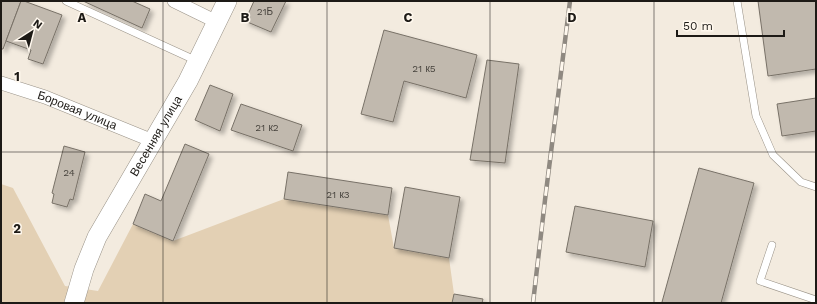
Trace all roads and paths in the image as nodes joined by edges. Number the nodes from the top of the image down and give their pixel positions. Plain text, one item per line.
1 (66, 1) edge
2 (174, 1) edge
3 (227, 1) edge
4 (737, 1) edge
5 (217, 22) junction
6 (198, 62) junction
7 (1, 83) edge
8 (153, 141) junction
9 (816, 187) edge
10 (772, 245) dead end
11 (816, 300) edge
12 (74, 303) edge

1 - 6 lane
2 - 5 street
3 - 5 main road, Весенняя улица
4 - 9 lane
5 - 6 main road, Весенняя улица
6 - 8 main road, Весенняя улица
7 - 8 street, Боровая улица
8 - 12 main road, Весенняя улица
10 - 11 lane

